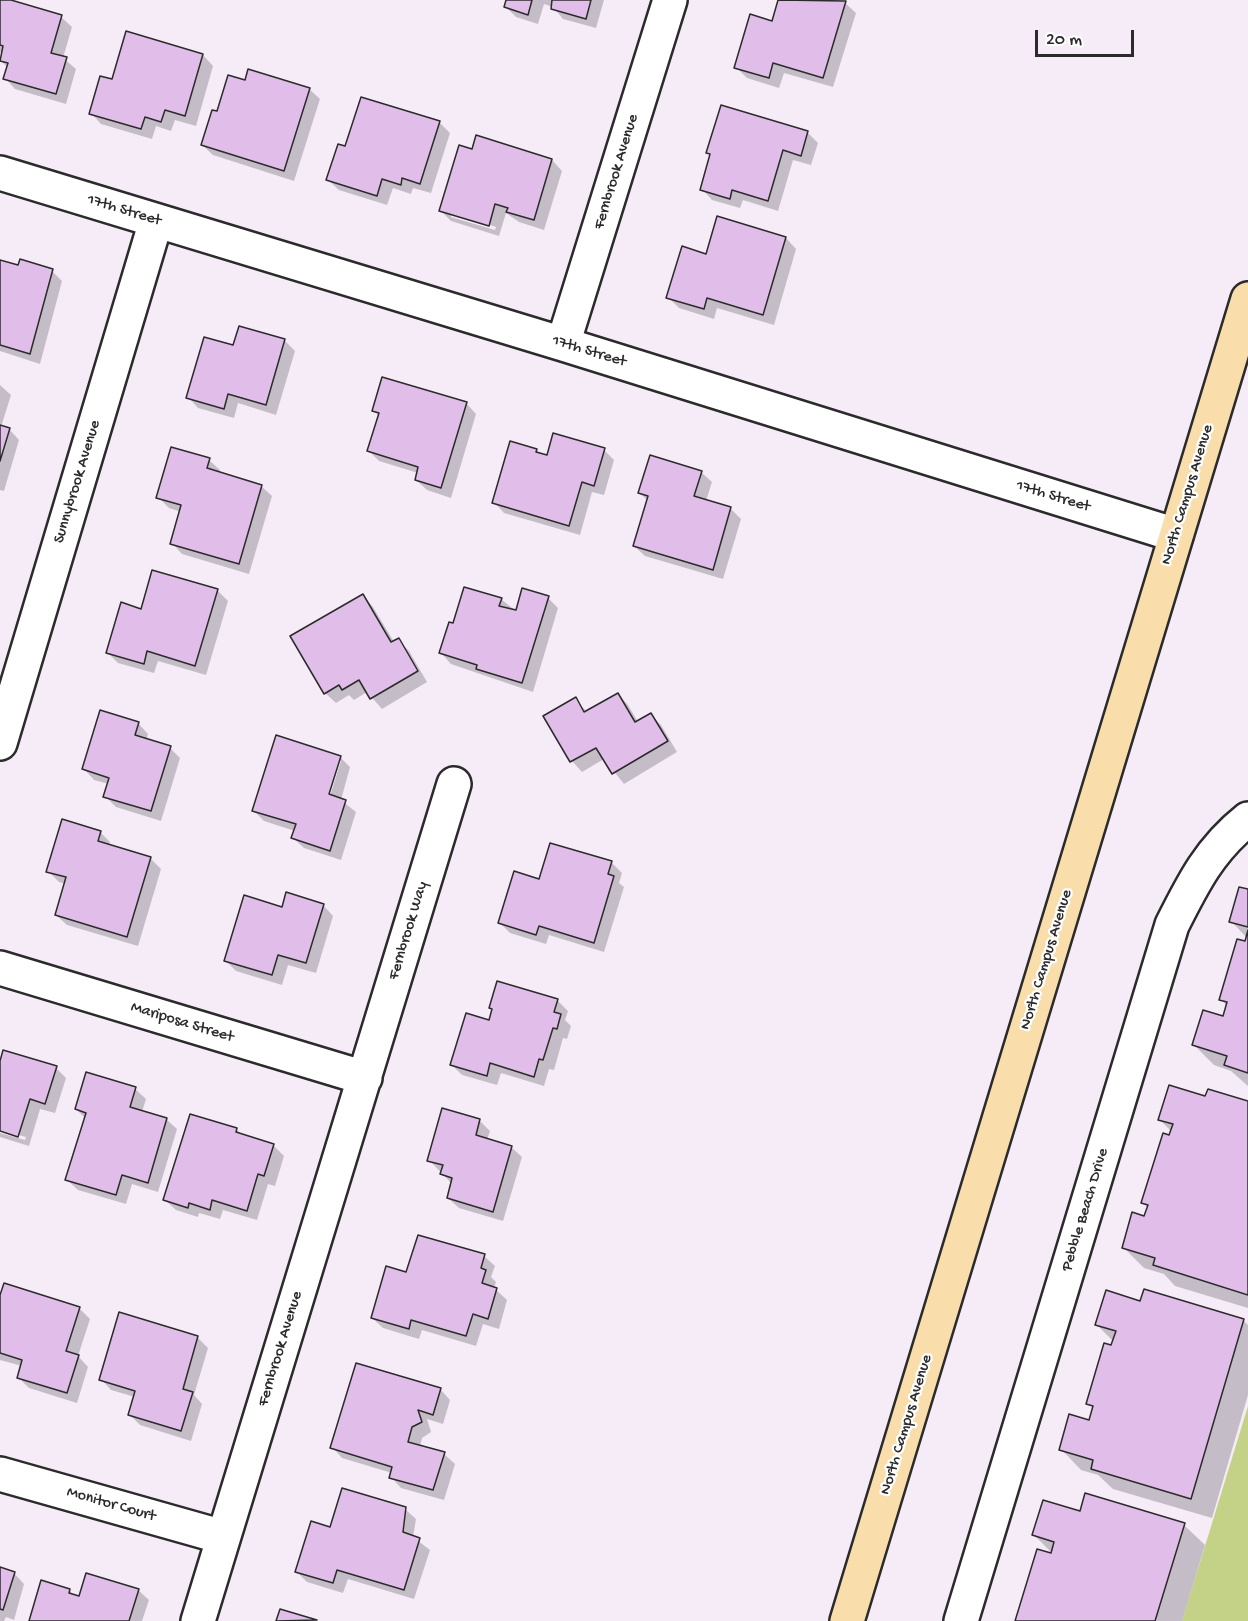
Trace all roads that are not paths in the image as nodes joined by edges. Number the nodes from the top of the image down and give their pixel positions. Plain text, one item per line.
1 (670, 0) edge
2 (0, 174) edge
3 (156, 221) junction
4 (1248, 299) edge
5 (563, 344) junction
6 (1176, 535) junction
7 (0, 743) edge
8 (454, 784) dead end
9 (1248, 819) edge
10 (0, 968) edge
11 (364, 1078) junction
12 (0, 1474) edge
13 (223, 1537) junction
14 (198, 1621) edge
15 (848, 1621) edge
16 (961, 1621) edge

1 - 5 street, Fernbrook Avenue
2 - 3 street, 17th Street
3 - 5 street, 17th Street
3 - 7 street, Sunnybrook Avenue
4 - 6 main road, North Campus Avenue
5 - 6 street, 17th Street
6 - 15 main road, North Campus Avenue
8 - 11 street, Fernbrook Way
9 - 16 street, Pebble Beach Drive
10 - 11 street, Mariposa Street
11 - 13 street, Fernbrook Avenue
12 - 13 street, Monitor Court
13 - 14 street, Fernbrook Avenue

